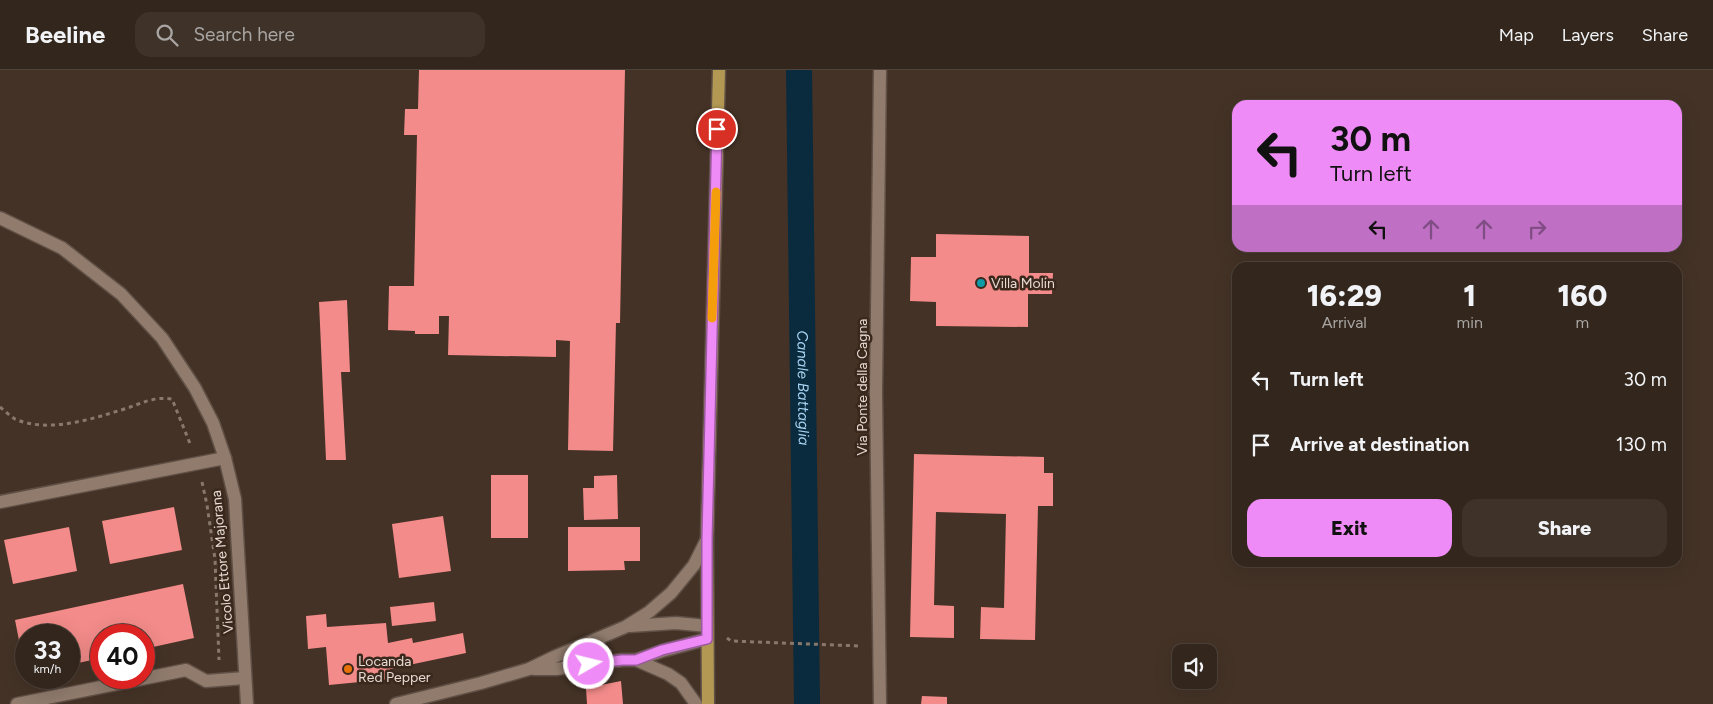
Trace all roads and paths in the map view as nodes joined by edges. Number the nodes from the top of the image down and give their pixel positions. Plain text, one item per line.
1 (719, 70) edge
2 (880, 70) edge
3 (0, 218) edge
4 (0, 407) edge
5 (192, 448) dead end
6 (225, 458) junction
7 (201, 477) dead end
8 (0, 502) edge
9 (707, 539) junction
10 (625, 627) junction
11 (707, 632) junction
12 (731, 641) dead end
13 (855, 645) dead end
14 (219, 660) dead end
15 (636, 660) junction
16 (529, 670) junction
17 (245, 678) junction
18 (404, 703) edge
19 (16, 704) edge
20 (247, 704) edge
21 (696, 704) edge
22 (708, 704) edge
23 (880, 704) edge

1 - 9 main road
2 - 23 street, Via Ponte della Cagna
3 - 6 street, Vicolo Ettore Majorana
4 - 5 path
6 - 8 street
6 - 17 street, Vicolo Ettore Majorana
7 - 14 path
9 - 10 street
9 - 11 main road
10 - 11 street
10 - 16 street
11 - 15 street
11 - 22 main road
12 - 13 path
15 - 16 street
15 - 21 street
16 - 18 street
17 - 19 street
17 - 20 street, Vicolo Ettore Majorana

